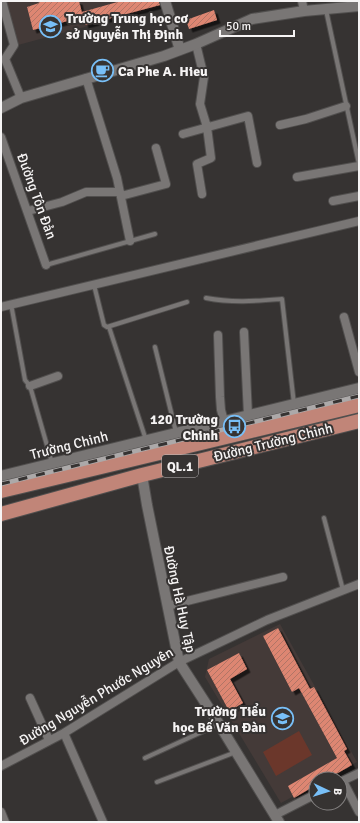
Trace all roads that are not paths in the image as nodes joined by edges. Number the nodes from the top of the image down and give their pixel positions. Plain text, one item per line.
1 (2, 1) edge
2 (165, 1) edge
3 (302, 1) edge
4 (359, 6) edge
5 (326, 9) junction
6 (304, 11) junction
7 (196, 44) junction
8 (180, 50) junction
9 (86, 78) junction
10 (21, 98) junction
11 (346, 106) junction
12 (1, 108) edge
13 (280, 125) dead end
14 (207, 127) junction
15 (183, 134) dead end
16 (1, 138) edge
17 (156, 148) dead end
18 (257, 163) dead end
19 (359, 165) edge
20 (297, 177) dead end
21 (120, 194) junction
22 (202, 194) dead end
23 (359, 196) edge
24 (333, 201) dead end
25 (28, 211) junction
26 (359, 221) edge
27 (155, 234) dead end
28 (130, 241) junction
29 (46, 265) joint
30 (94, 284) junction
31 (206, 298) dead end
32 (187, 302) dead end
33 (11, 304) junction
34 (1, 307) edge
35 (344, 317) dead end
36 (109, 327) junction
37 (244, 332) dead end
38 (218, 335) dead end
39 (155, 347) dead end
40 (359, 372) edge
41 (58, 376) dead end
42 (30, 386) junction
43 (359, 388) edge
44 (294, 404) junction
45 (359, 405) edge
46 (248, 415) junction
47 (224, 421) junction
48 (359, 421) edge
49 (176, 432) junction
50 (145, 440) junction
51 (52, 463) junction
52 (142, 475) junction
53 (1, 476) edge
54 (1, 491) edge
55 (1, 514) edge
56 (324, 518) dead end
57 (283, 577) dead end
58 (359, 584) edge
59 (343, 591) junction
60 (168, 606) junction
61 (179, 662) junction
62 (30, 698) dead end
63 (219, 724) junction
64 (64, 733) junction
65 (49, 740) junction
66 (236, 752) junction
67 (145, 758) dead end
68 (1, 766) edge
69 (359, 773) edge
70 (348, 778) edge
71 (157, 782) dead end
72 (348, 794) edge
73 (308, 799) edge
74 (1, 812) edge
75 (359, 812) edge
76 (277, 818) edge
77 (5, 822) edge
78 (103, 822) edge

1 - 10 street
2 - 8 street
3 - 6 street
4 - 5 street
5 - 6 street
5 - 11 lane
6 - 7 street
7 - 8 street
7 - 14 street
8 - 9 street
9 - 10 street
9 - 21 street
10 - 12 street
11 - 13 street
11 - 19 lane
14 - 15 street
14 - 18 street
14 - 22 street
16 - 25 street, Đường Tôn Đản
17 - 21 street
19 - 20 street
21 - 25 street
21 - 28 street
23 - 24 street
25 - 29 street, Đường Tôn Đản
26 - 30 street
27 - 28 lane
28 - 29 lane
30 - 33 street
30 - 36 lane
31 - 44 lane
32 - 36 lane
33 - 34 street
33 - 42 lane
35 - 40 street
36 - 50 lane
37 - 46 street
38 - 47 street
39 - 49 lane
41 - 42 street
42 - 51 lane
43 - 44 street
44 - 46 street
45 - 54 highway, Đường Trường Chinh / QL.1
46 - 47 street
47 - 49 street
48 - 52 highway, Đường Trường Chinh / QL.1
49 - 50 street
50 - 51 street, Trường Chinh
51 - 53 street, Trường Chinh
52 - 55 highway, Đường Trường Chinh / QL.1
52 - 60 street, Đường Hà Huy Tập
56 - 59 lane
57 - 60 street
58 - 59 street, Đường Nguyễn Phước Nguyên
59 - 61 street, Đường Nguyễn Phước Nguyên
60 - 61 street, Đường Hà Huy Tập
61 - 63 street, Đường Hà Huy Tập
61 - 64 street, Đường Nguyễn Phước Nguyên
62 - 65 street
63 - 66 street, Đường Hà Huy Tập
63 - 67 lane
64 - 65 street, Đường Nguyễn Phước Nguyên
64 - 78 street
65 - 68 street, Đường Nguyễn Phước Nguyên
66 - 71 lane
66 - 76 street, Đường Hà Huy Tập
69 - 70 street
72 - 75 street
73 - 76 street
74 - 77 street

